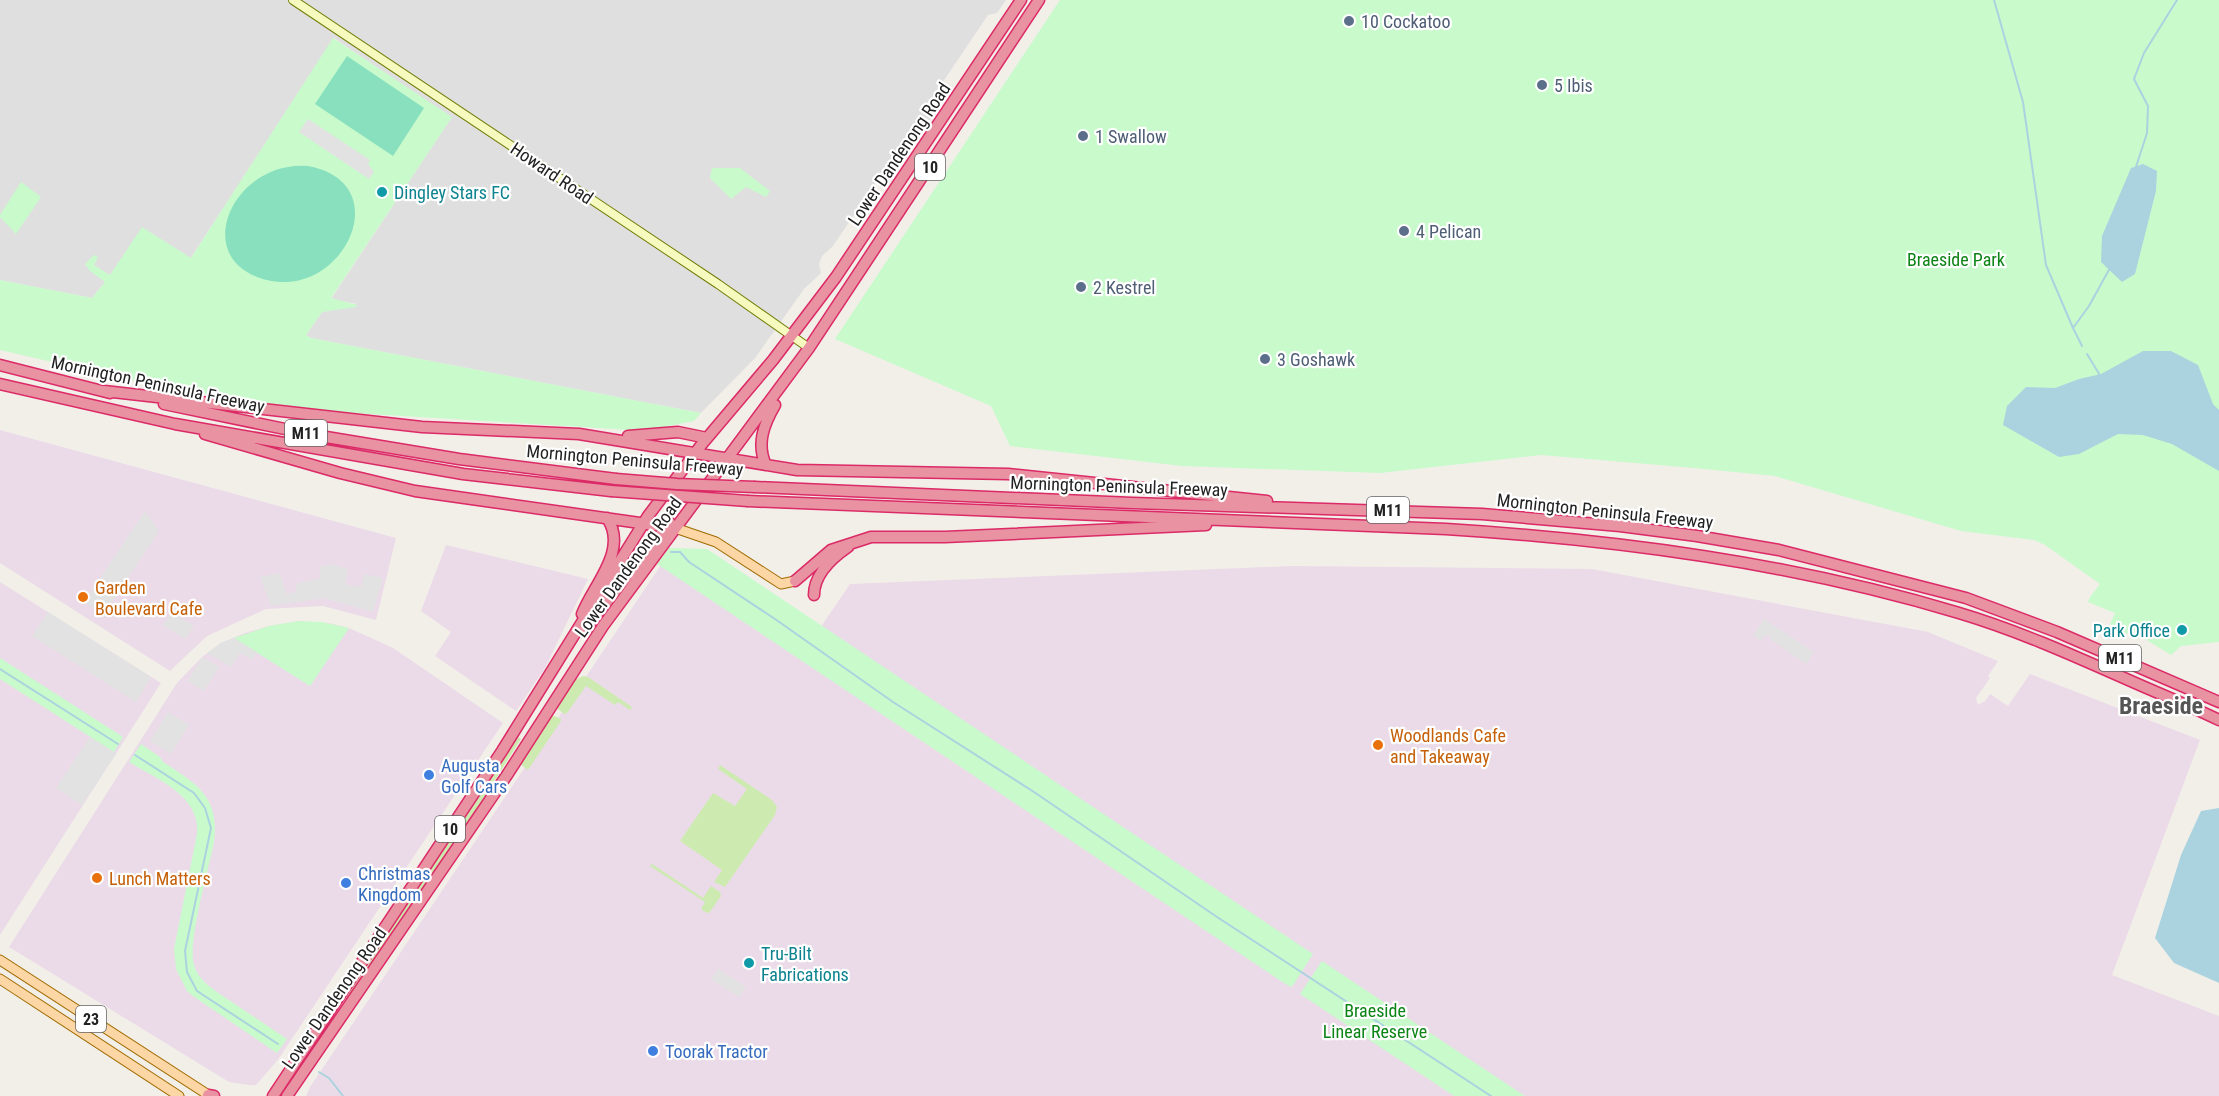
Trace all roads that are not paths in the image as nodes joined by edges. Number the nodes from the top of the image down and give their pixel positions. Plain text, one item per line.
1 (293, 0) edge
2 (1021, 0) edge
3 (1039, 0) edge
4 (793, 336) junction
5 (809, 348) junction
6 (802, 359) junction
7 (0, 365) edge
8 (0, 384) edge
9 (104, 391) junction
10 (137, 414) junction
11 (592, 436) junction
12 (707, 438) junction
13 (696, 452) junction
14 (728, 459) junction
15 (766, 465) junction
16 (1534, 517) junction
17 (608, 518) junction
18 (1285, 522) junction
19 (644, 523) junction
20 (671, 527) junction
21 (858, 540) junction
22 (795, 581) joint
23 (814, 595) dead end
24 (574, 637) junction
25 (565, 653) junction
26 (2219, 702) edge
27 (2219, 720) edge
28 (0, 960) edge
29 (0, 979) edge
30 (297, 1081) junction
31 (179, 1096) edge
32 (211, 1096) edge
33 (273, 1096) edge
34 (287, 1096) edge
35 (293, 1096) edge

1 - 4 main road, Howard Road
2 - 4 highway, Lower Dandenong Road / 10
3 - 5 highway, Lower Dandenong Road / 10
4 - 5 main road, Howard Road
4 - 12 highway, Lower Dandenong Road / 10
5 - 6 highway, Lower Dandenong Road / 10
6 - 14 highway, Lower Dandenong Road / 10
6 - 15 highway
7 - 9 highway, Mornington Peninsula Freeway / M11
8 - 10 highway, Mornington Peninsula Freeway / M11
9 - 11 highway
9 - 16 highway, Mornington Peninsula Freeway / M11, bridge
10 - 17 highway
10 - 18 highway, Mornington Peninsula Freeway / M11, bridge
11 - 12 highway
11 - 13 highway
12 - 13 highway, Lower Dandenong Road / 10
13 - 14 highway
13 - 19 highway, Lower Dandenong Road / 10
14 - 15 highway
14 - 20 highway, Lower Dandenong Road / 10
15 - 16 highway
16 - 26 highway, Mornington Peninsula Freeway / M11
17 - 19 highway
17 - 24 highway
18 - 21 highway
18 - 27 highway, Mornington Peninsula Freeway / M11
19 - 20 highway
19 - 24 highway, Lower Dandenong Road / 10
20 - 22 main road
20 - 25 highway
20 - 30 highway, Lower Dandenong Road / 10
21 - 22 highway
21 - 23 highway
24 - 25 highway, Lower Dandenong Road / 10
25 - 33 highway, Lower Dandenong Road / 10
28 - 32 main road, 23
29 - 31 main road, 23
30 - 34 highway, Lower Dandenong Road / 10
30 - 35 highway

